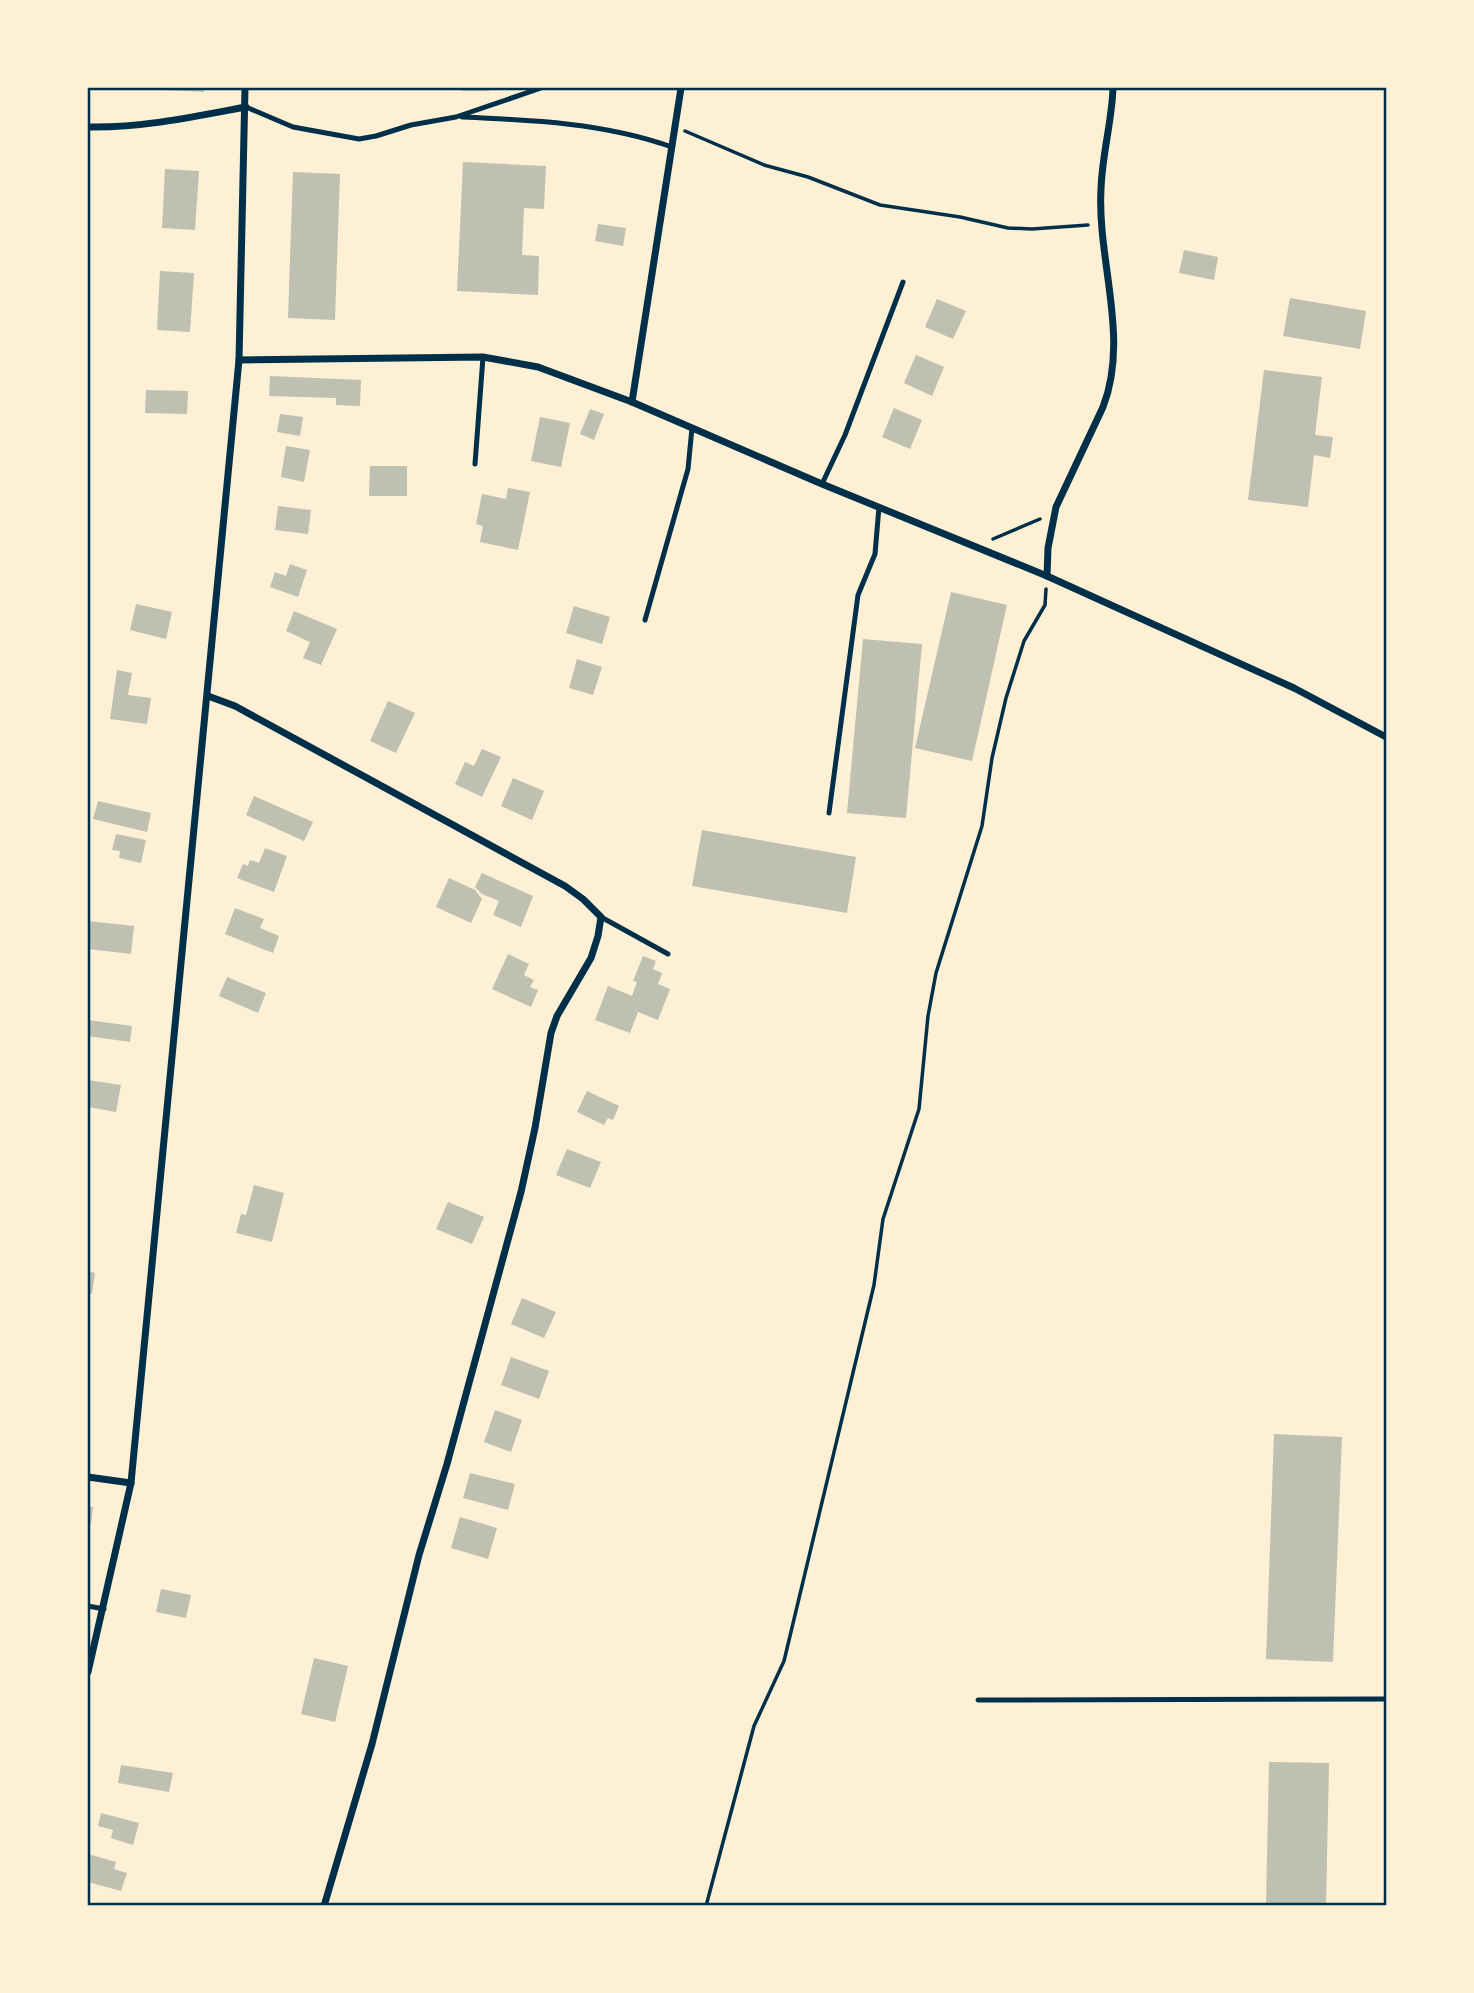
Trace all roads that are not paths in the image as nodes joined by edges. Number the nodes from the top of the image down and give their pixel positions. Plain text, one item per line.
1 (245, 88) edge
2 (541, 88) edge
3 (681, 88) edge
4 (1113, 88) edge
5 (246, 107) junction
6 (456, 117) junction
7 (88, 127) edge
8 (673, 147) junction
9 (903, 282) dead end
10 (483, 357) junction
11 (239, 359) junction
12 (632, 402) junction
13 (692, 428) junction
14 (475, 464) dead end
15 (821, 484) junction
16 (879, 507) junction
17 (1047, 576) junction
18 (645, 620) dead end
19 (208, 696) junction
20 (1387, 737) edge
21 (829, 813) dead end
22 (601, 917) junction
23 (668, 954) dead end
24 (88, 1477) edge
25 (131, 1483) junction
26 (88, 1606) edge
27 (104, 1609) junction
28 (88, 1672) edge
29 (1387, 1699) edge
30 (978, 1700) dead end
31 (324, 1906) edge

1 - 5 street
2 - 6 lane
3 - 8 street
4 - 17 street
5 - 6 lane
5 - 7 street
5 - 11 street
6 - 8 lane
8 - 12 street
9 - 15 lane
10 - 11 street
10 - 12 street
10 - 14 lane
11 - 19 street
12 - 13 street
13 - 15 street
13 - 18 lane
15 - 16 street
16 - 17 street
16 - 21 lane
17 - 20 street
19 - 22 street
19 - 25 street
22 - 23 lane
22 - 31 street
24 - 25 street
25 - 27 street
26 - 27 lane
27 - 28 street
29 - 30 lane

